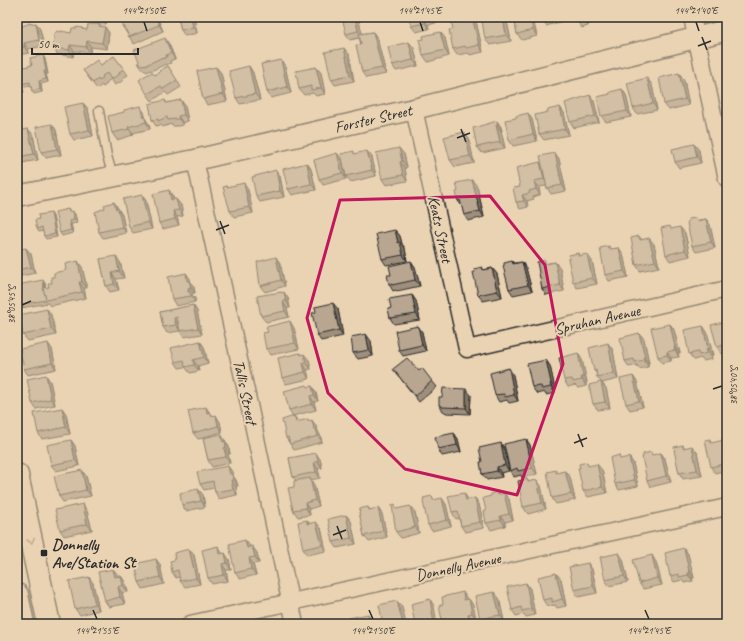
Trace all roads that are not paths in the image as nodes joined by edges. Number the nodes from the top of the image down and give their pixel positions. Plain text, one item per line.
1 (692, 17) edge
2 (727, 30) edge
3 (697, 37) junction
4 (414, 109) junction
5 (99, 111) dead end
6 (195, 160) junction
7 (113, 176) junction
8 (727, 179) edge
9 (17, 196) edge
10 (727, 289) edge
11 (467, 349) joint
12 (17, 475) edge
13 (727, 507) edge
14 (17, 595) edge
15 (290, 602) junction
16 (23, 624) edge
17 (49, 624) edge
18 (190, 624) edge
19 (295, 624) edge

1 - 3 street
2 - 3 street, Forster Street
3 - 4 street, Forster Street
3 - 8 street
4 - 6 street, Forster Street
4 - 11 street, Keats Street
5 - 7 lane
6 - 7 street, Forster Street
6 - 15 street, Tallis Street
7 - 9 street, Forster Street
10 - 11 street, Spruhan Avenue
12 -> 17 main road
13 - 15 street, Donnelly Avenue
14 - 16 main road
15 - 18 street, Donnelly Avenue
15 - 19 street, Tallis Street

